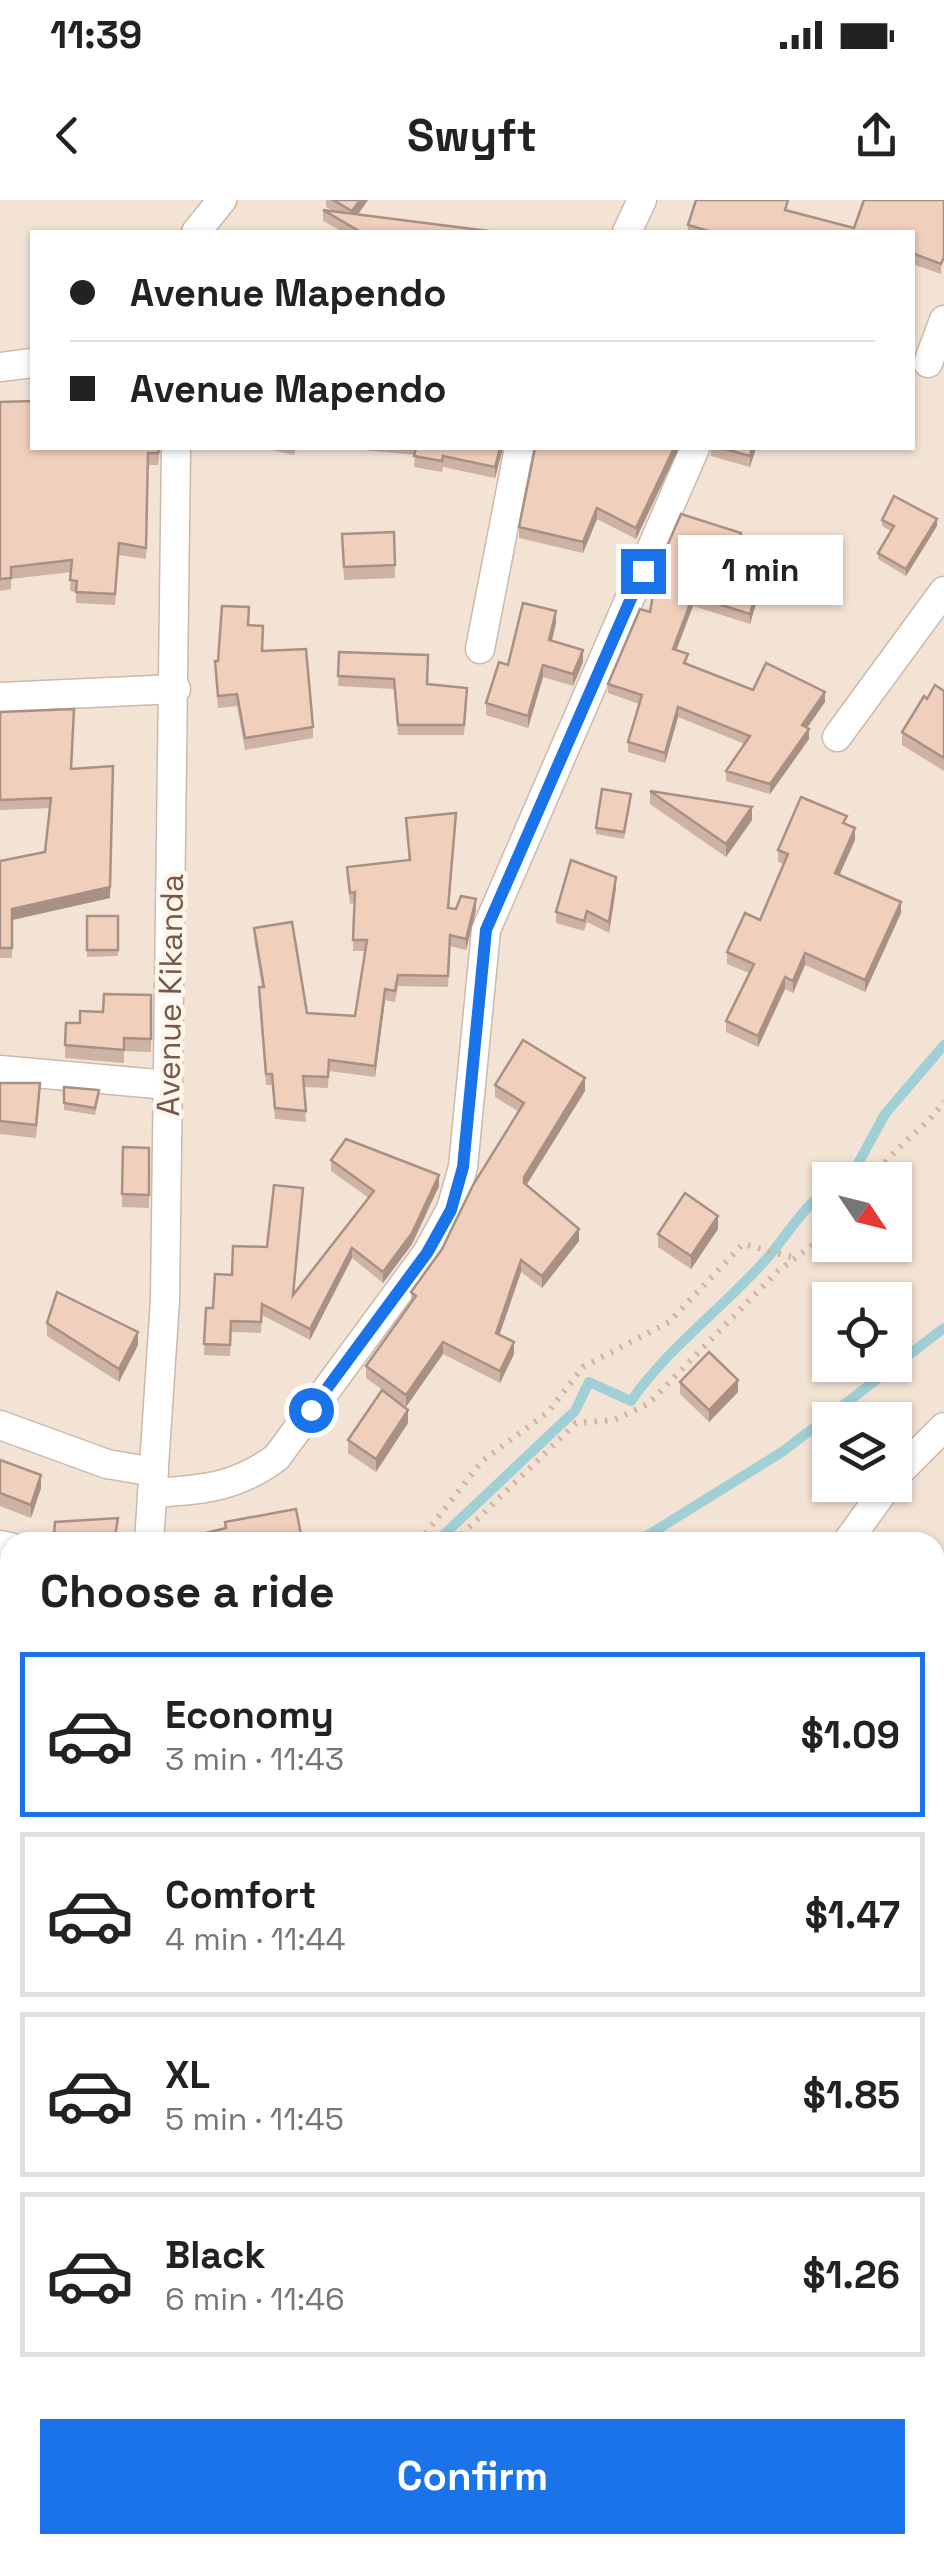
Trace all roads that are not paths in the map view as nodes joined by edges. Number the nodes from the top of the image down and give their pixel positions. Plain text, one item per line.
1 (222, 200) edge
2 (642, 200) edge
3 (198, 230) edge
4 (628, 230) edge
5 (944, 320) edge
6 (30, 363) edge
7 (928, 364) edge
8 (0, 367) edge
9 (176, 450) edge
10 (519, 450) edge
11 (695, 450) edge
12 (944, 591) edge
13 (480, 648) dead end
14 (176, 689) junction
15 (0, 696) edge
16 (837, 737) dead end
17 (0, 1070) edge
18 (168, 1085) junction
19 (0, 1426) edge
20 (944, 1427) edge
21 (912, 1459) edge
22 (153, 1482) junction
23 (876, 1502) edge
24 (150, 1532) edge
25 (854, 1532) edge

1 - 3 street
2 - 4 street
5 - 7 street
6 - 8 street
9 - 14 street, Avenue Kikanda
10 - 13 street
11 - 22 street
12 - 16 street
14 - 15 street
14 - 18 street, Avenue Kikanda
17 - 18 street
18 - 22 street, Avenue Kikanda
19 - 22 street
20 - 21 street
22 - 24 street, Avenue Kikanda
23 - 25 street

